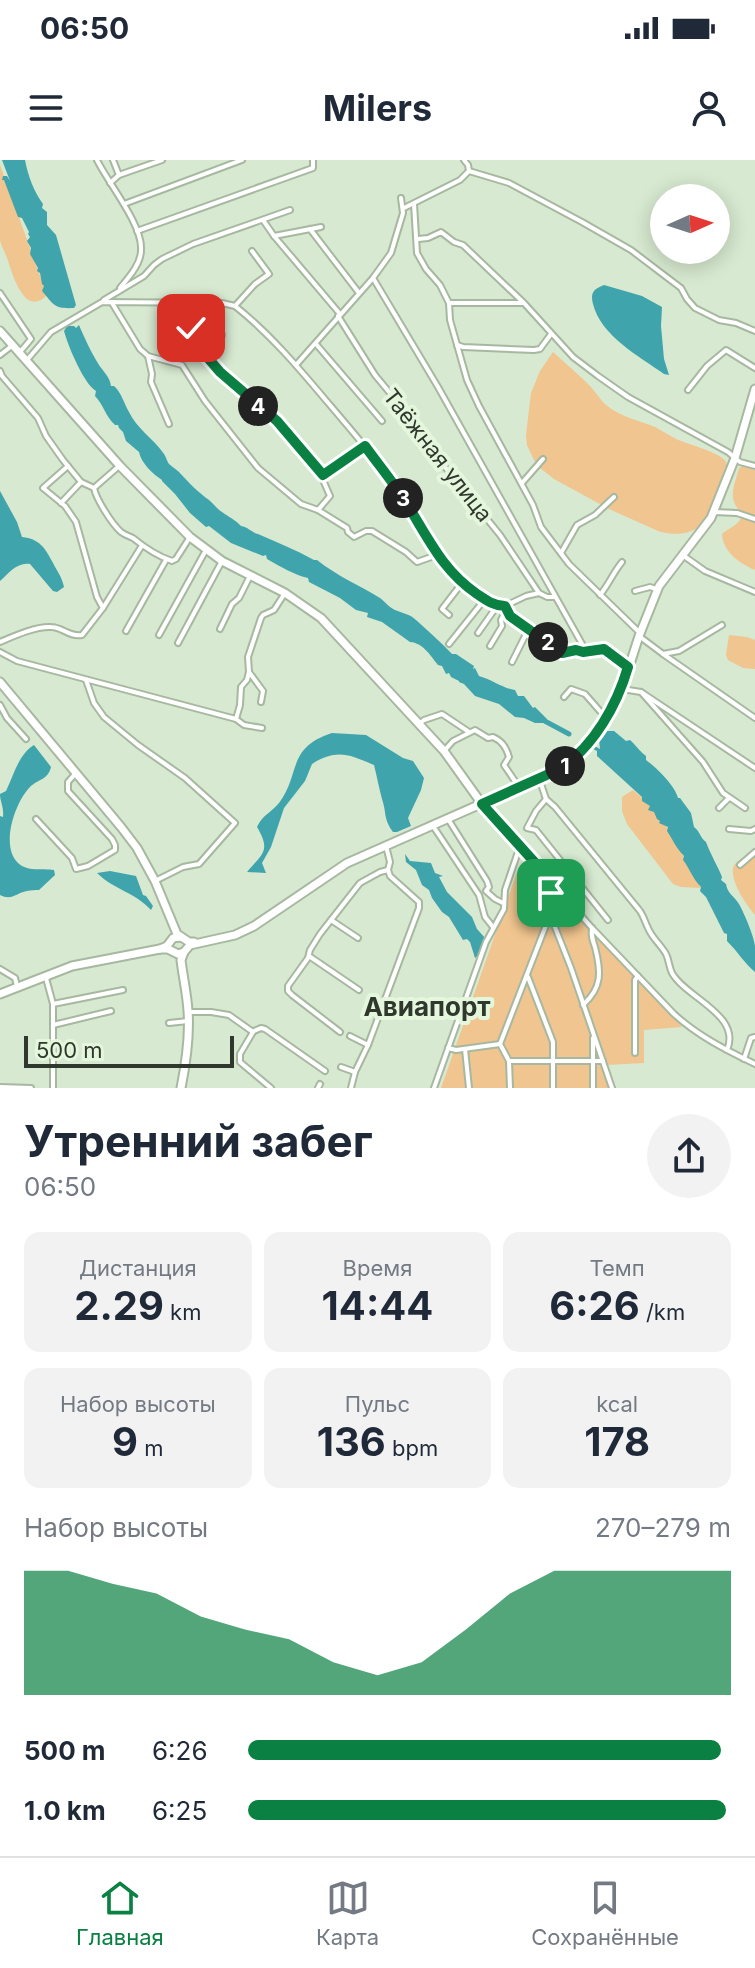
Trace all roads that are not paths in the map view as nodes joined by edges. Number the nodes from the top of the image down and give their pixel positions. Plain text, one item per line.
1 (97, 160) edge
2 (113, 160) edge
3 (162, 160) edge
4 (242, 160) edge
5 (313, 160) edge
6 (464, 160) edge
7 (469, 171) junction
8 (119, 175) junction
9 (110, 183) junction
10 (401, 198) dead end
11 (124, 204) junction
12 (414, 204) junction
13 (404, 208) junction
14 (290, 210) dead end
15 (262, 220) junction
16 (321, 227) dead end
17 (310, 229) junction
18 (137, 231) junction
19 (274, 236) junction
20 (417, 239) junction
21 (252, 251) dead end
22 (373, 278) junction
23 (117, 291) junction
24 (0, 293) edge
25 (359, 293) junction
26 (102, 302) junction
27 (112, 303) junction
28 (171, 303) junction
29 (449, 303) junction
30 (524, 303) junction
31 (235, 306) junction
32 (339, 315) junction
33 (180, 330) junction
34 (0, 331) edge
35 (755, 331) edge
36 (551, 333) junction
37 (222, 335) dead end
38 (316, 344) junction
39 (13, 345) junction
40 (460, 346) junction
41 (20, 352) junction
42 (0, 355) edge
43 (148, 356) junction
44 (27, 360) junction
45 (296, 365) junction
46 (755, 368) edge
47 (0, 371) edge
48 (755, 389) edge
49 (688, 390) dead end
50 (382, 421) dead end
51 (169, 424) dead end
52 (365, 446) junction
53 (735, 458) junction
54 (543, 459) dead end
55 (68, 466) junction
56 (120, 466) junction
57 (755, 466) edge
58 (323, 475) junction
59 (81, 482) junction
60 (522, 483) junction
61 (94, 488) junction
62 (614, 497) dead end
63 (61, 503) junction
64 (318, 510) junction
65 (714, 512) junction
66 (755, 519) edge
67 (190, 537) junction
68 (141, 547) junction
69 (206, 550) junction
70 (561, 553) junction
71 (437, 555) junction
72 (682, 555) junction
73 (166, 560) junction
74 (222, 561) junction
75 (622, 562) dead end
76 (250, 576) junction
77 (462, 583) junction
78 (657, 590) junction
79 (635, 591) dead end
80 (755, 592) edge
81 (285, 593) junction
82 (539, 593) junction
83 (600, 595) junction
84 (555, 597) junction
85 (485, 599) junction
86 (497, 606) junction
87 (103, 608) junction
88 (505, 608) junction
89 (449, 615) dead end
90 (722, 625) dead end
91 (529, 628) junction
92 (220, 629) dead end
93 (126, 631) dead end
94 (478, 633) dead end
95 (159, 635) dead end
96 (639, 635) junction
97 (0, 642) edge
98 (178, 643) dead end
99 (449, 644) dead end
100 (490, 646) dead end
101 (586, 651) junction
102 (0, 652) edge
103 (663, 654) junction
104 (512, 662) dead end
105 (628, 667) junction
106 (249, 672) junction
107 (86, 680) junction
108 (0, 682) edge
109 (622, 689) junction
110 (641, 692) junction
111 (564, 697) dead end
112 (261, 702) dead end
113 (0, 705) edge
114 (664, 706) junction
115 (658, 713) junction
116 (606, 718) junction
117 (755, 718) edge
118 (236, 719) junction
119 (419, 724) junction
120 (262, 728) dead end
121 (469, 732) junction
122 (26, 739) dead end
123 (444, 751) junction
124 (755, 768) edge
125 (76, 773) junction
126 (539, 778) junction
127 (519, 787) junction
128 (729, 798) junction
129 (546, 799) junction
130 (482, 804) junction
131 (719, 808) dead end
132 (745, 808) dead end
133 (36, 819) dead end
134 (448, 819) junction
135 (433, 826) junction
136 (729, 829) dead end
137 (755, 829) edge
138 (386, 846) junction
139 (520, 846) junction
140 (755, 852) edge
141 (740, 865) dead end
142 (388, 870) junction
143 (155, 881) junction
144 (556, 886) junction
145 (486, 891) junction
146 (481, 900) junction
147 (505, 903) junction
148 (550, 915) junction
149 (331, 920) junction
150 (608, 920) dead end
151 (493, 927) junction
152 (174, 928) junction
153 (592, 928) junction
154 (183, 938) junction
155 (358, 938) dead end
156 (170, 941) junction
157 (200, 943) junction
158 (160, 949) junction
159 (180, 952) junction
160 (308, 954) junction
161 (0, 969) edge
162 (527, 975) junction
163 (45, 976) junction
164 (638, 976) junction
165 (18, 987) junction
166 (123, 990) dead end
167 (359, 990) dead end
168 (0, 994) edge
169 (53, 1004) junction
170 (583, 1005) junction
171 (111, 1011) dead end
172 (188, 1017) junction
173 (169, 1023) dead end
174 (53, 1025) junction
175 (253, 1032) junction
176 (340, 1032) dead end
177 (593, 1033) junction
178 (350, 1036) dead end
179 (755, 1037) edge
180 (500, 1044) junction
181 (368, 1045) junction
182 (448, 1048) junction
183 (465, 1049) junction
184 (727, 1051) junction
185 (635, 1053) dead end
186 (744, 1059) junction
187 (509, 1061) junction
188 (553, 1061) junction
189 (593, 1061) junction
190 (603, 1061) junction
191 (755, 1064) edge
192 (341, 1067) dead end
193 (325, 1071) dead end
194 (355, 1072) junction
195 (0, 1087) edge
196 (31, 1088) edge
197 (53, 1088) edge
198 (181, 1088) edge
199 (271, 1088) edge
200 (351, 1088) edge
201 (434, 1088) edge
202 (469, 1088) edge
203 (510, 1088) edge
204 (553, 1088) edge
205 (593, 1088) edge
206 (612, 1088) edge

1 - 9 street
2 - 8 street
3 - 8 street
4 - 11 street
5 - 18 street
6 - 7 street
7 - 12 street
7 - 35 street
8 - 9 street
9 - 11 street
10 - 13 street
11 - 18 street
12 - 13 street
12 - 20 street
13 - 22 street
14 - 15 street
15 - 19 street, Таёжная улица
15 - 23 street
16 - 17 street
17 - 19 street
17 - 25 street
18 - 23 street
19 - 32 street, Таёжная улица
20 - 29 street
20 - 30 street
21 - 31 street
22 - 25 street
22 - 84 street
23 - 26 street
24 - 41 street
25 - 32 street
26 - 27 street
26 - 44 street
27 - 28 street
27 - 43 street
28 - 31 street
28 - 33 street
29 - 30 street
29 - 40 street
30 - 36 street
31 - 45 street
32 - 38 street
32 - 82 street, Таёжная улица
33 - 37 street
33 - 58 street
34 - 39 main road
36 - 40 street
36 - 53 street
38 - 45 street
38 - 50 street
39 - 41 main road
39 - 42 street
40 - 60 street
41 - 44 main road
43 - 51 street
43 - 64 street
44 - 56 main road
45 - 52 street
46 - 49 street
47 - 55 street
48 - 53 main road
52 - 58 street
52 - 71 street
53 - 57 street
53 - 65 main road
54 - 60 street
55 - 59 street
55 - 63 street
56 - 61 street
56 - 67 main road
58 - 64 street
59 - 61 street
59 - 63 street
60 - 70 street
61 - 68 street
62 - 70 street
63 - 87 street
64 - 71 street
65 - 66 street
65 - 72 main road
67 - 69 main road
67 - 73 street
68 - 73 street
68 - 87 street
69 - 74 main road
69 - 95 street
70 - 83 street
71 - 77 street
72 - 78 main road
72 - 80 street
73 - 93 street
74 - 76 main road
74 - 98 street
75 - 83 street
76 - 81 main road
76 - 92 street
77 - 85 street
77 - 89 street
78 - 79 street
78 - 96 main road
81 - 106 street
81 - 119 main road
82 - 84 street
82 - 88 street
83 - 96 street
84 - 101 street
85 - 86 street
85 - 99 street
86 - 88 street
86 - 94 street
87 - 97 street
88 - 91 street
88 - 100 street
90 - 103 street
91 - 101 street
91 - 104 street
96 - 103 street
96 - 105 main road
101 - 105 street
102 - 107 street
103 - 117 street
105 - 109 main road
106 - 112 street
106 - 118 street
107 - 118 street
107 - 143 street
108 - 125 main road
109 - 110 street
109 - 116 main road
110 - 114 street
110 - 115 street
111 - 116 street
113 - 122 street
114 - 115 street
114 - 124 street
115 - 128 street
116 - 126 main road
118 - 120 street
119 - 121 street
119 - 123 main road
121 - 123 street
121 - 127 street
123 - 130 main road
125 - 133 street
125 - 143 main road
126 - 127 main road
126 - 129 street
127 - 130 main road
128 - 131 street
128 - 132 street
129 - 150 street
129 - 184 street
130 - 134 main road
130 - 139 street
134 - 135 main road
134 - 145 street
135 - 138 main road
135 - 146 street
136 - 137 street
138 - 142 street
138 - 157 main road
139 - 144 street
139 - 147 street
140 - 141 street
142 - 149 street
142 - 181 street
143 - 152 main road
144 - 148 street
144 - 153 street
145 - 146 street
145 - 147 street
146 - 151 street
147 - 151 street
148 - 162 street
148 - 170 street
149 - 155 street
149 - 160 street
151 - 182 street
152 - 154 main road
152 - 156 main road
153 - 164 street
153 - 170 street
154 - 156 main road
154 - 157 main road
154 - 159 main road
156 - 158 main road
156 - 159 main road
157 - 159 main road
158 - 159 main road
158 - 163 main road
159 - 172 main road
160 - 167 street
160 - 176 street
161 - 165 street
162 - 180 street
162 - 188 street
163 - 165 main road
163 - 169 street
164 - 184 street
164 - 185 street
165 - 168 main road
166 - 169 street
169 - 174 street
170 - 177 street
171 - 174 street
172 - 173 street
172 - 175 street
172 - 198 main road
174 - 197 street
175 - 193 street
175 - 199 street
177 - 189 street
177 - 190 street
178 - 181 street
179 - 186 street
180 - 183 street
180 - 187 street
181 - 194 street
182 - 183 street
182 - 201 street
183 - 202 street
184 - 186 street
186 - 191 street
187 - 188 street
187 - 203 street
188 - 189 street
188 - 204 street
189 - 190 street
189 - 205 street
190 - 206 street
192 - 194 street
194 - 200 street
195 - 196 street

